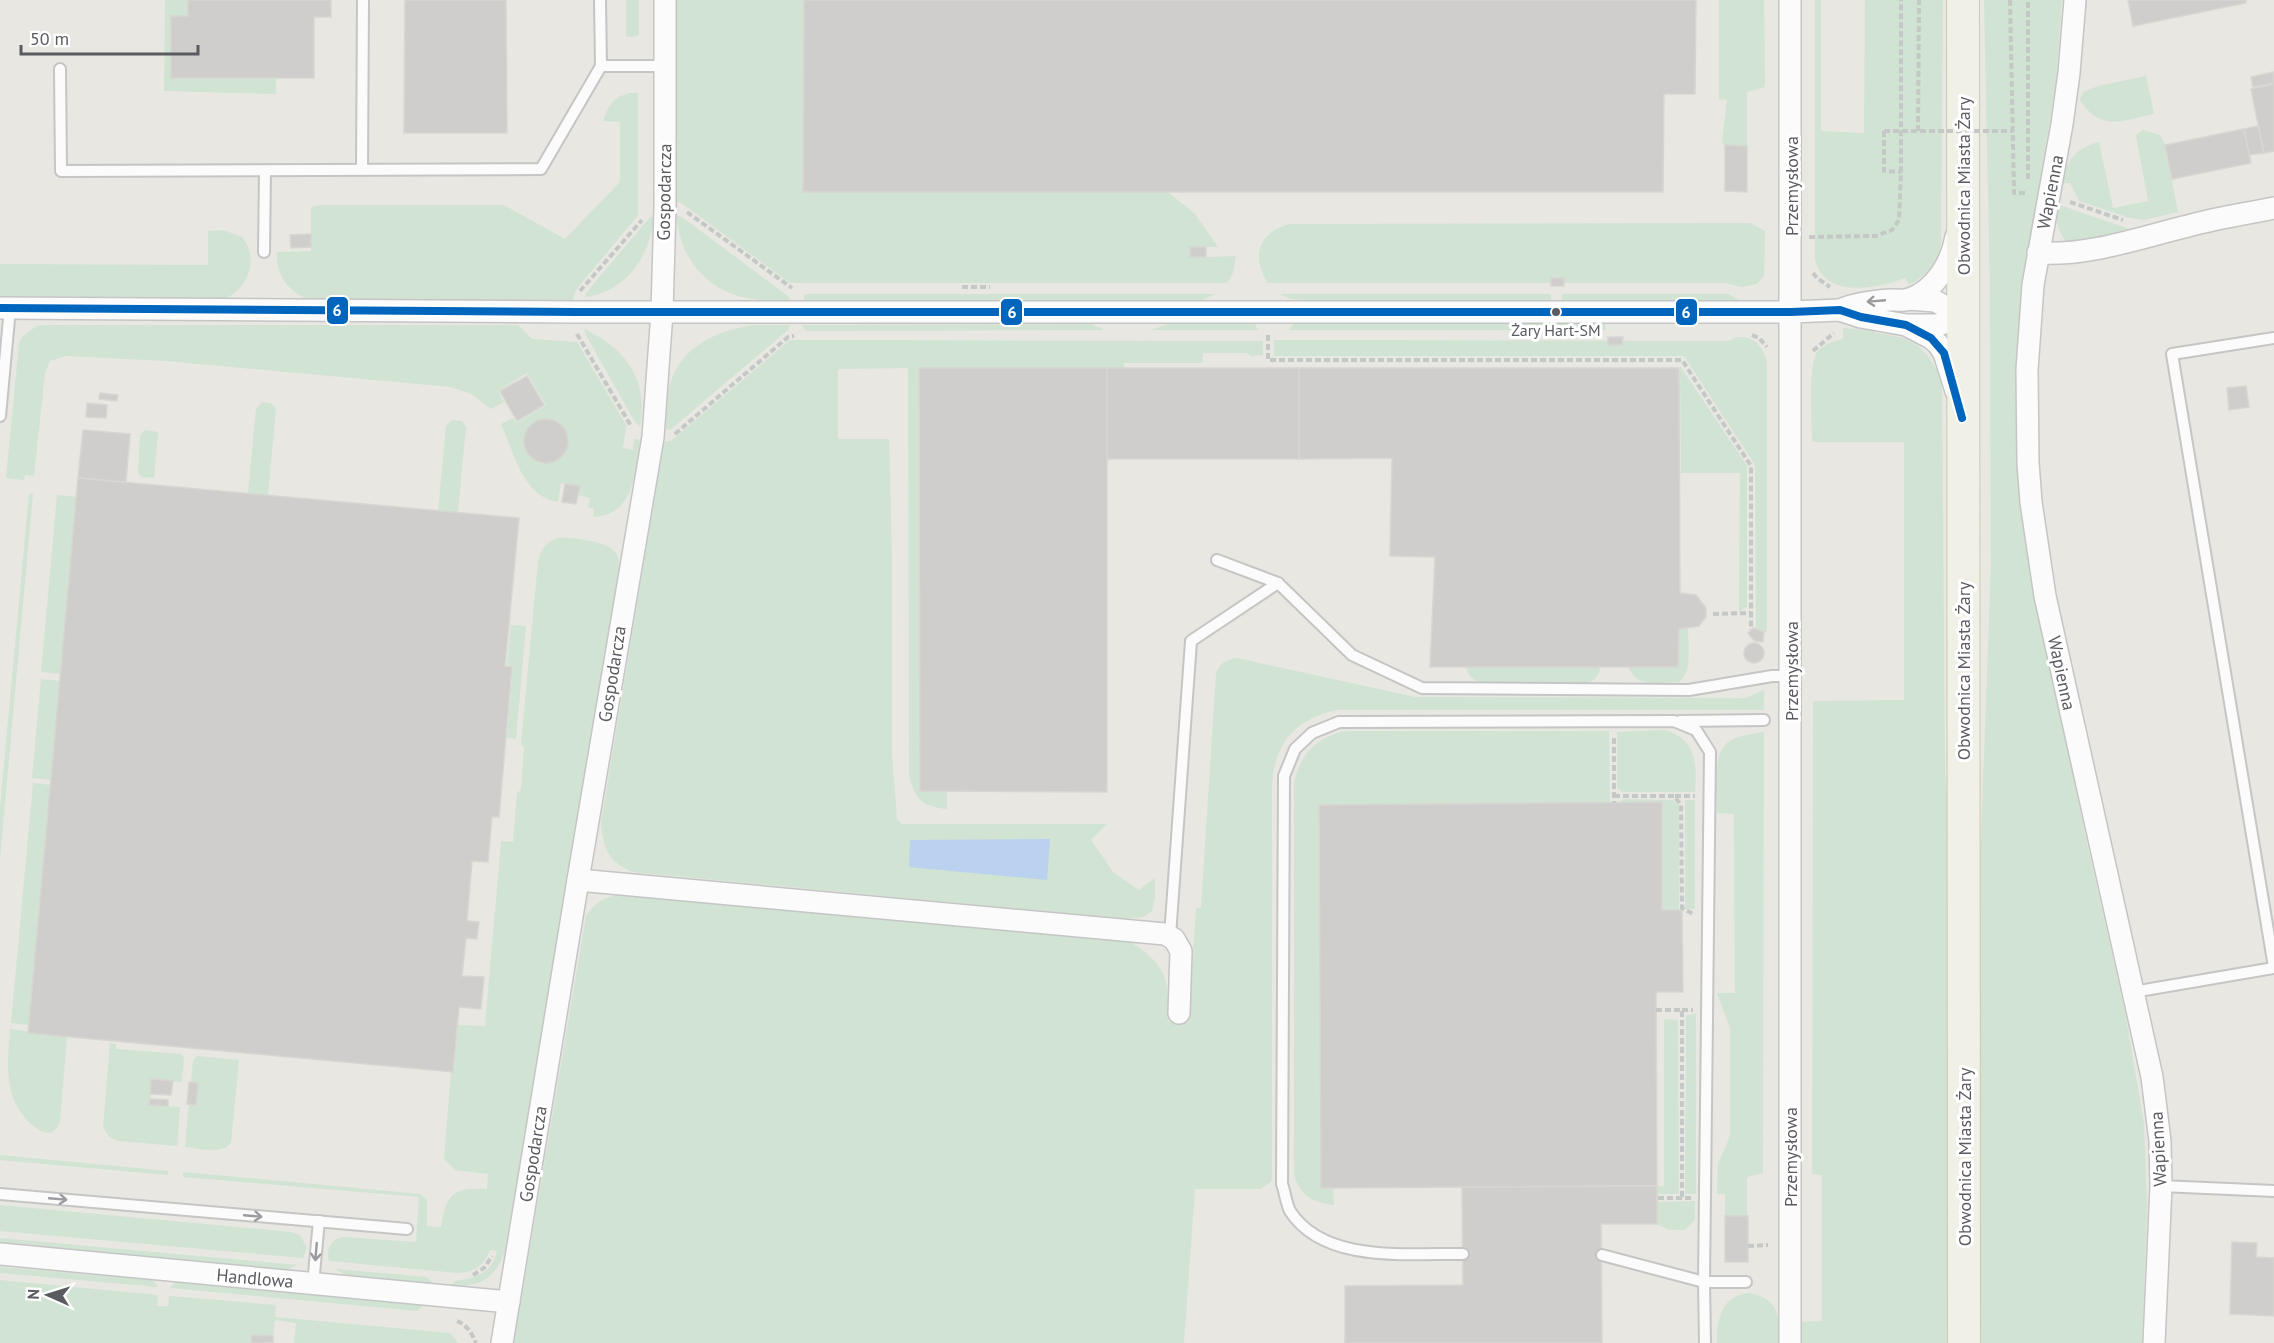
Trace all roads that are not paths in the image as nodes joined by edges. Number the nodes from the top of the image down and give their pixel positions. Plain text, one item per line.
1 (363, 0) edge
2 (600, 0) edge
3 (665, 0) edge
4 (1790, 0) edge
5 (1963, 0) edge
6 (2075, 0) edge
7 (601, 66) junction
8 (665, 66) junction
9 (60, 69) dead end
10 (362, 169) junction
11 (265, 171) junction
12 (2274, 208) edge
13 (1962, 210) junction
14 (264, 252) dead end
15 (2038, 253) junction
16 (1909, 299) junction
17 (5, 308) edge
18 (1840, 310) junction
19 (662, 312) junction
20 (1791, 312) junction
21 (1963, 316) junction
22 (1906, 325) junction
23 (2274, 338) edge
24 (0, 416) edge
25 (1962, 418) junction
26 (1217, 560) dead end
27 (1278, 583) junction
28 (1791, 676) junction
29 (1764, 720) dead end
30 (1674, 721) junction
31 (578, 880) junction
32 (1170, 936) junction
33 (2274, 967) edge
34 (2133, 993) junction
35 (1179, 1013) dead end
36 (2161, 1186) junction
37 (2274, 1191) edge
38 (0, 1194) edge
39 (319, 1221) junction
40 (408, 1229) dead end
41 (0, 1254) edge
42 (1463, 1254) dead end
43 (1602, 1255) dead end
44 (1704, 1282) junction
45 (1746, 1282) dead end
46 (313, 1284) junction
47 (509, 1302) junction
48 (502, 1343) edge
49 (1705, 1343) edge
50 (1790, 1343) edge
51 (1964, 1343) edge
52 (2154, 1343) edge

1 - 10 lane
2 - 7 lane
3 - 8 street, Gospodarcza
4 - 20 street, Przemysłowa
5 - 13 main road, Obwodnica Miasta Żary
6 - 15 street, Wapienna
7 - 8 lane
7 - 10 lane
8 - 19 street, Gospodarcza
9 - 11 lane
10 - 11 lane
11 - 14 lane
12 - 15 street
13 - 16 street
13 - 21 main road, Obwodnica Miasta Żary
15 - 34 street, Wapienna
16 -> 18 street
16 - 21 street
17 - 19 street
17 - 24 lane
18 - 20 street
18 - 22 street
19 - 20 street
19 - 31 street, Gospodarcza
20 - 28 street, Przemysłowa
21 - 22 street
21 - 25 main road, Obwodnica Miasta Żary
22 - 25 street
23 - 33 lane
25 - 51 main road, Obwodnica Miasta Żary
26 - 27 lane
27 - 28 lane
27 - 32 lane
28 - 50 street, Przemysłowa
29 - 30 lane
30 - 42 lane
30 - 44 lane
31 - 32 street
31 - 47 street, Gospodarcza
32 - 35 street
33 - 34 lane
34 - 36 street, Wapienna
36 - 37 lane
36 - 52 street, Wapienna
38 -> 39 lane
39 - 40 lane
39 -> 46 lane
41 - 46 street, Handlowa
43 - 44 lane
44 - 45 lane
44 - 49 lane
46 - 47 street, Handlowa
47 - 48 street, Gospodarcza

